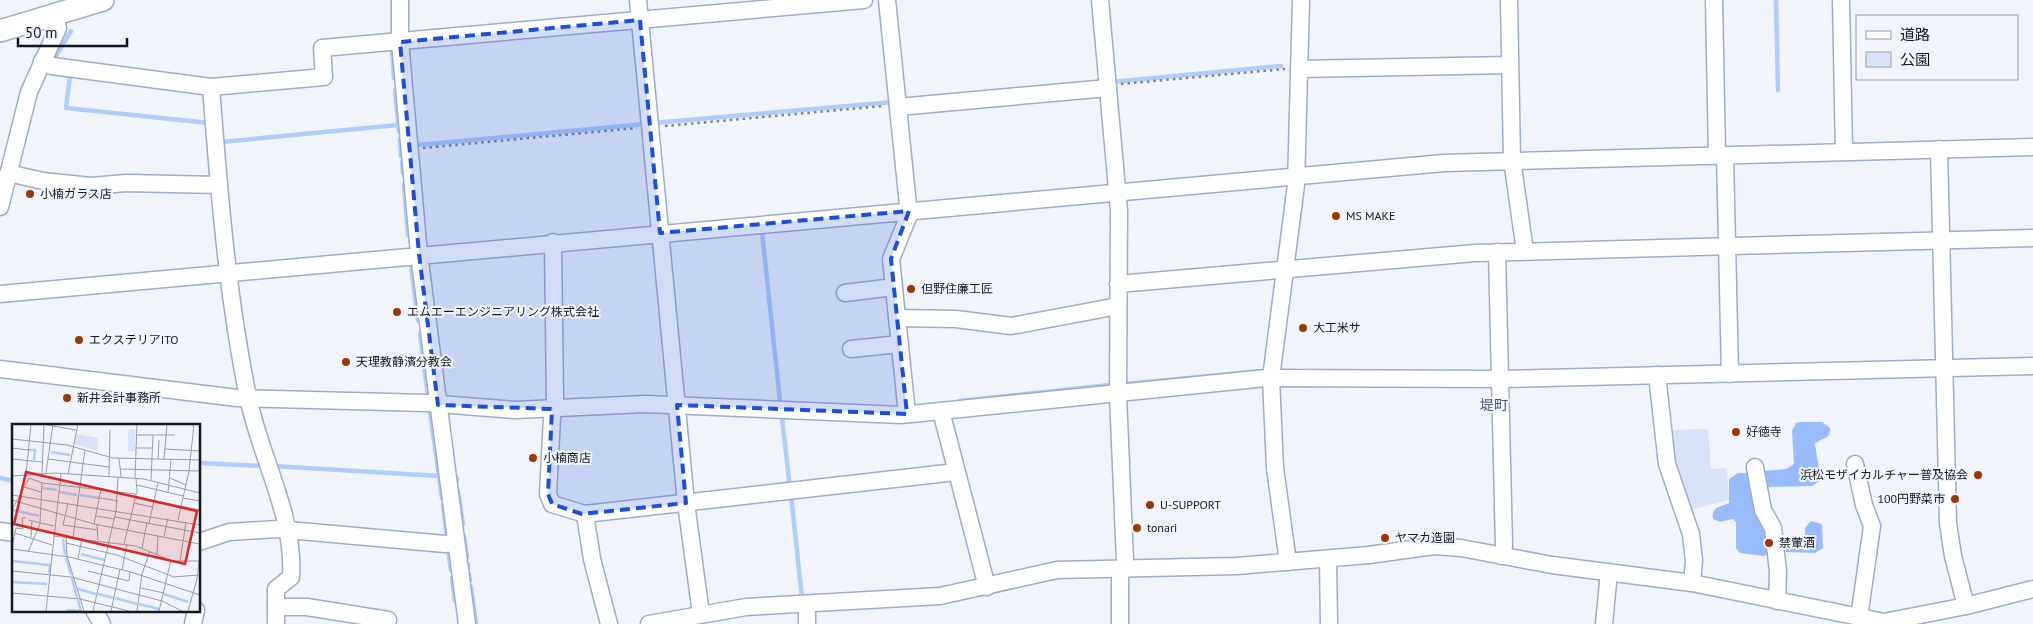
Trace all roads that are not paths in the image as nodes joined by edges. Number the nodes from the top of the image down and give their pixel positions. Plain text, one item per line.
1 (103, 0) edge
2 (400, 0) edge
3 (638, 0) edge
4 (864, 0) edge
5 (888, 0) edge
6 (1100, 0) edge
7 (1301, 0) edge
8 (1509, 0) edge
9 (1714, 0) edge
10 (1841, 0) edge
11 (54, 15) junction
12 (640, 20) junction
13 (1, 28) edge
14 (400, 42) junction
15 (42, 61) junction
16 (1510, 64) junction
17 (1299, 69) junction
18 (1108, 86) junction
19 (211, 87) junction
20 (898, 106) junction
21 (2033, 147) edge
22 (1940, 149) junction
23 (1844, 152) junction
24 (1721, 155) junction
25 (1512, 160) junction
26 (8, 173) junction
27 (1296, 176) junction
28 (219, 185) junction
29 (2, 188) edge
30 (1117, 192) junction
31 (0, 207) edge
32 (908, 211) junction
33 (660, 233) junction
34 (2033, 238) edge
35 (1942, 241) junction
36 (554, 242) junction
37 (1727, 246) junction
38 (1525, 251) junction
39 (1497, 252) junction
40 (419, 254) junction
41 (1285, 269) junction
42 (226, 272) junction
43 (1118, 284) junction
44 (894, 287) junction
45 (845, 293) dead end
46 (0, 294) edge
47 (1118, 306) junction
48 (897, 318) junction
49 (900, 344) junction
50 (851, 349) dead end
51 (2033, 366) edge
52 (1944, 368) junction
53 (0, 369) edge
54 (1730, 374) junction
55 (1657, 376) junction
56 (1271, 378) junction
57 (1500, 379) junction
58 (1118, 394) junction
59 (248, 398) junction
60 (438, 405) junction
61 (676, 405) junction
62 (553, 409) junction
63 (941, 411) junction
64 (907, 414) junction
65 (1855, 464) dead end
66 (1755, 467) dead end
67 (956, 472) junction
68 (686, 503) junction
69 (585, 514) junction
70 (288, 530) junction
71 (200, 542) edge
72 (456, 543) junction
73 (1502, 556) junction
74 (1328, 558) junction
75 (1288, 562) junction
76 (1122, 569) junction
77 (1609, 572) junction
78 (1692, 583) junction
79 (987, 587) junction
80 (2033, 590) edge
81 (1776, 601) junction
82 (807, 604) junction
83 (1966, 606) junction
84 (276, 607) junction
85 (95, 612) edge
86 (701, 614) junction
87 (388, 620) dead end
88 (1866, 621) edge
89 (102, 624) edge
90 (276, 624) edge
91 (467, 624) edge
92 (609, 624) edge
93 (649, 624) edge
94 (807, 624) edge
95 (1120, 624) edge
96 (1329, 624) edge
97 (1604, 624) edge

1 - 11 main road
2 - 14 street
3 - 12 street
4 - 12 street
5 - 20 street
6 - 18 street
7 - 17 street
8 - 16 street
9 - 24 street
10 - 23 street
11 - 13 main road
11 - 15 street
12 - 14 street
12 - 33 street
14 - 19 street
14 - 40 street
15 - 19 street
15 - 26 street
16 - 17 street
16 - 25 street
17 - 27 street
18 - 20 street
18 - 30 street
19 - 28 street
20 - 32 street
21 - 22 street
22 - 23 street
22 - 35 street
23 - 24 street
24 - 25 street
24 - 37 street
25 - 27 street
25 - 38 street
26 - 28 street
26 - 29 street
27 - 30 street
27 - 41 street
28 - 42 street
29 - 31 street
30 - 32 street
30 - 43 street
32 - 33 street
32 - 44 street
33 - 36 street
33 - 61 street
34 - 35 street
35 - 37 street
35 - 52 street
36 - 40 street
36 - 62 street
37 - 38 street
37 - 54 street
38 - 39 street
39 - 41 street
39 - 57 street
40 - 42 street
40 - 60 street
41 - 43 street
41 - 56 street
42 - 46 street
42 - 59 street
43 - 47 street
44 - 45 street
44 - 48 street
47 - 48 street
47 - 58 street
48 - 49 street
49 - 50 street
49 - 64 street
51 - 52 street
52 - 54 street
52 - 83 street
53 - 59 street
54 - 55 street
55 - 57 street
55 - 78 street
56 - 57 street
56 - 58 street
56 - 75 street
57 - 73 street
58 - 63 street
58 - 76 street
59 - 60 street
59 - 70 street
60 - 62 street
60 - 72 street
61 - 62 street
61 - 64 street
61 - 68 street
62 - 69 street
63 - 64 street
63 - 67 street
65 - 88 street
66 - 81 street
67 - 68 street
67 - 79 street
68 - 69 street
68 - 86 street
69 - 92 street
70 - 71 street
70 - 72 street
70 - 84 street
72 - 91 street
73 - 74 street
73 - 77 street
74 - 75 street
74 - 96 street
75 - 76 street
76 - 79 street
76 - 95 street
77 - 78 street
77 - 97 street
78 - 81 street
79 - 82 street
80 - 83 street
81 - 88 street
82 - 86 street
82 - 94 street
83 - 88 street
84 - 87 street
84 - 90 street
85 - 89 street
86 - 93 street

